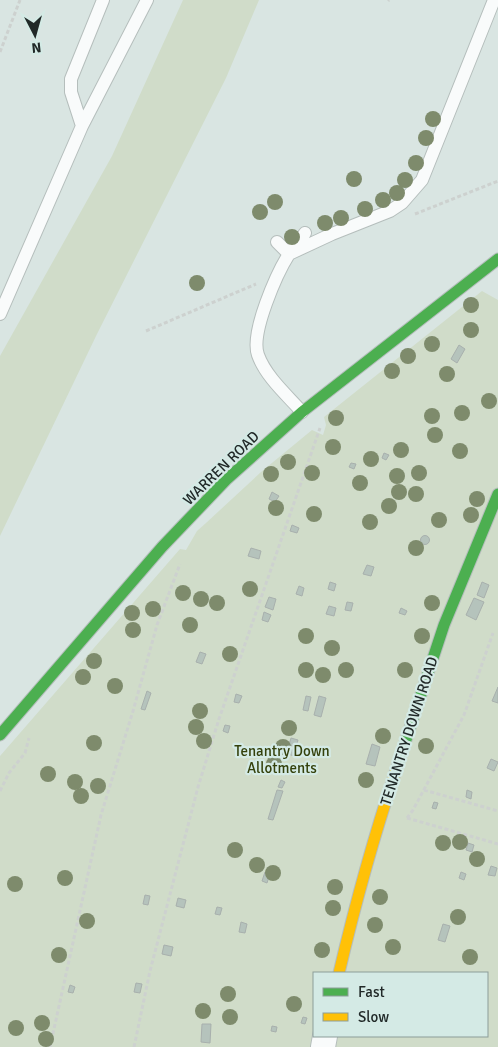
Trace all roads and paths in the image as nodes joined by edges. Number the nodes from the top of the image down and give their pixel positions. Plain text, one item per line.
1 (20, 0) edge
2 (103, 0) edge
3 (147, 0) edge
4 (494, 0) edge
5 (0, 52) edge
6 (82, 126) junction
7 (305, 233) dead end
8 (277, 242) dead end
9 (289, 254) junction
10 (498, 259) edge
11 (0, 314) edge
12 (302, 412) junction
13 (317, 421) dead end
14 (498, 494) edge
15 (183, 557) dead end
16 (493, 633) dead end
17 (0, 735) edge
18 (30, 737) dead end
19 (424, 790) junction
20 (0, 791) edge
21 (498, 811) edge
22 (400, 816) dead end
23 (407, 818) junction
24 (498, 844) edge
25 (339, 972) edge
26 (50, 1047) edge
27 (134, 1047) edge

1 - 5 path
2 - 6 lane
3 - 6 lane
4 - 9 lane
6 - 11 lane
7 - 9 lane
8 - 9 lane
9 - 12 lane
10 - 12 street, WARREN ROAD
12 - 17 street, WARREN ROAD
13 - 27 path
14 - 25 street, TENANTRY DOWN ROAD
15 - 26 path
16 - 19 path
18 - 20 path
19 - 21 path
19 - 23 path
22 - 23 path
23 - 24 path

